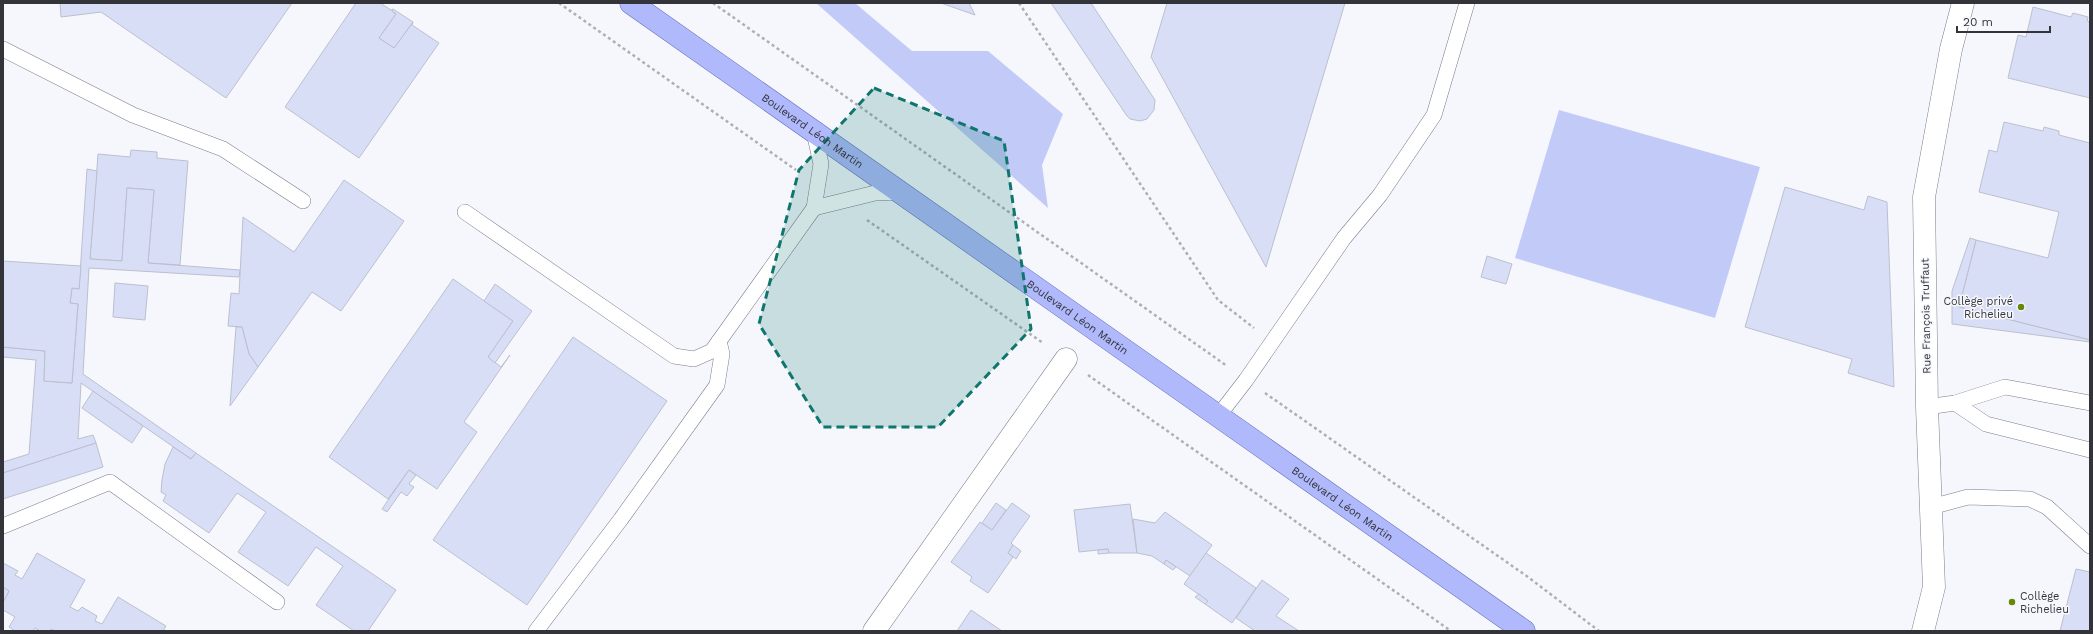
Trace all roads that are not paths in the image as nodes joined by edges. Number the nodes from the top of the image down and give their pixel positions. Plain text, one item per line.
1 (631, 3) edge
2 (1467, 3) edge
3 (1963, 3) edge
4 (3, 49) edge
5 (814, 132) junction
6 (901, 192) junction
7 (303, 201) dead end
8 (814, 208) junction
9 (465, 212) dead end
10 (719, 341) junction
11 (1066, 359) road end
12 (1955, 403) junction
13 (2090, 404) edge
14 (1927, 407) junction
15 (1219, 415) junction
16 (2090, 450) edge
17 (1931, 507) junction
18 (3, 526) edge
19 (2090, 546) edge
20 (277, 602) dead end
21 (536, 631) edge
22 (874, 631) edge
23 (1524, 631) edge
24 (1923, 631) edge

1 - 5 main road, Boulevard Léon Martin
2 - 15 lane
3 - 14 street, Rue François Truffaut
4 - 7 lane
5 - 6 main road, Boulevard Léon Martin
5 - 8 lane
6 - 8 lane
6 - 15 main road, Boulevard Léon Martin
8 - 10 lane
9 - 10 lane
10 - 21 lane
11 - 22 street
12 - 13 lane
12 - 14 lane
12 - 16 lane
14 - 17 street, Rue François Truffaut
15 - 23 main road, Boulevard Léon Martin
17 - 19 lane
17 - 24 street, Rue François Truffaut
18 - 20 lane

